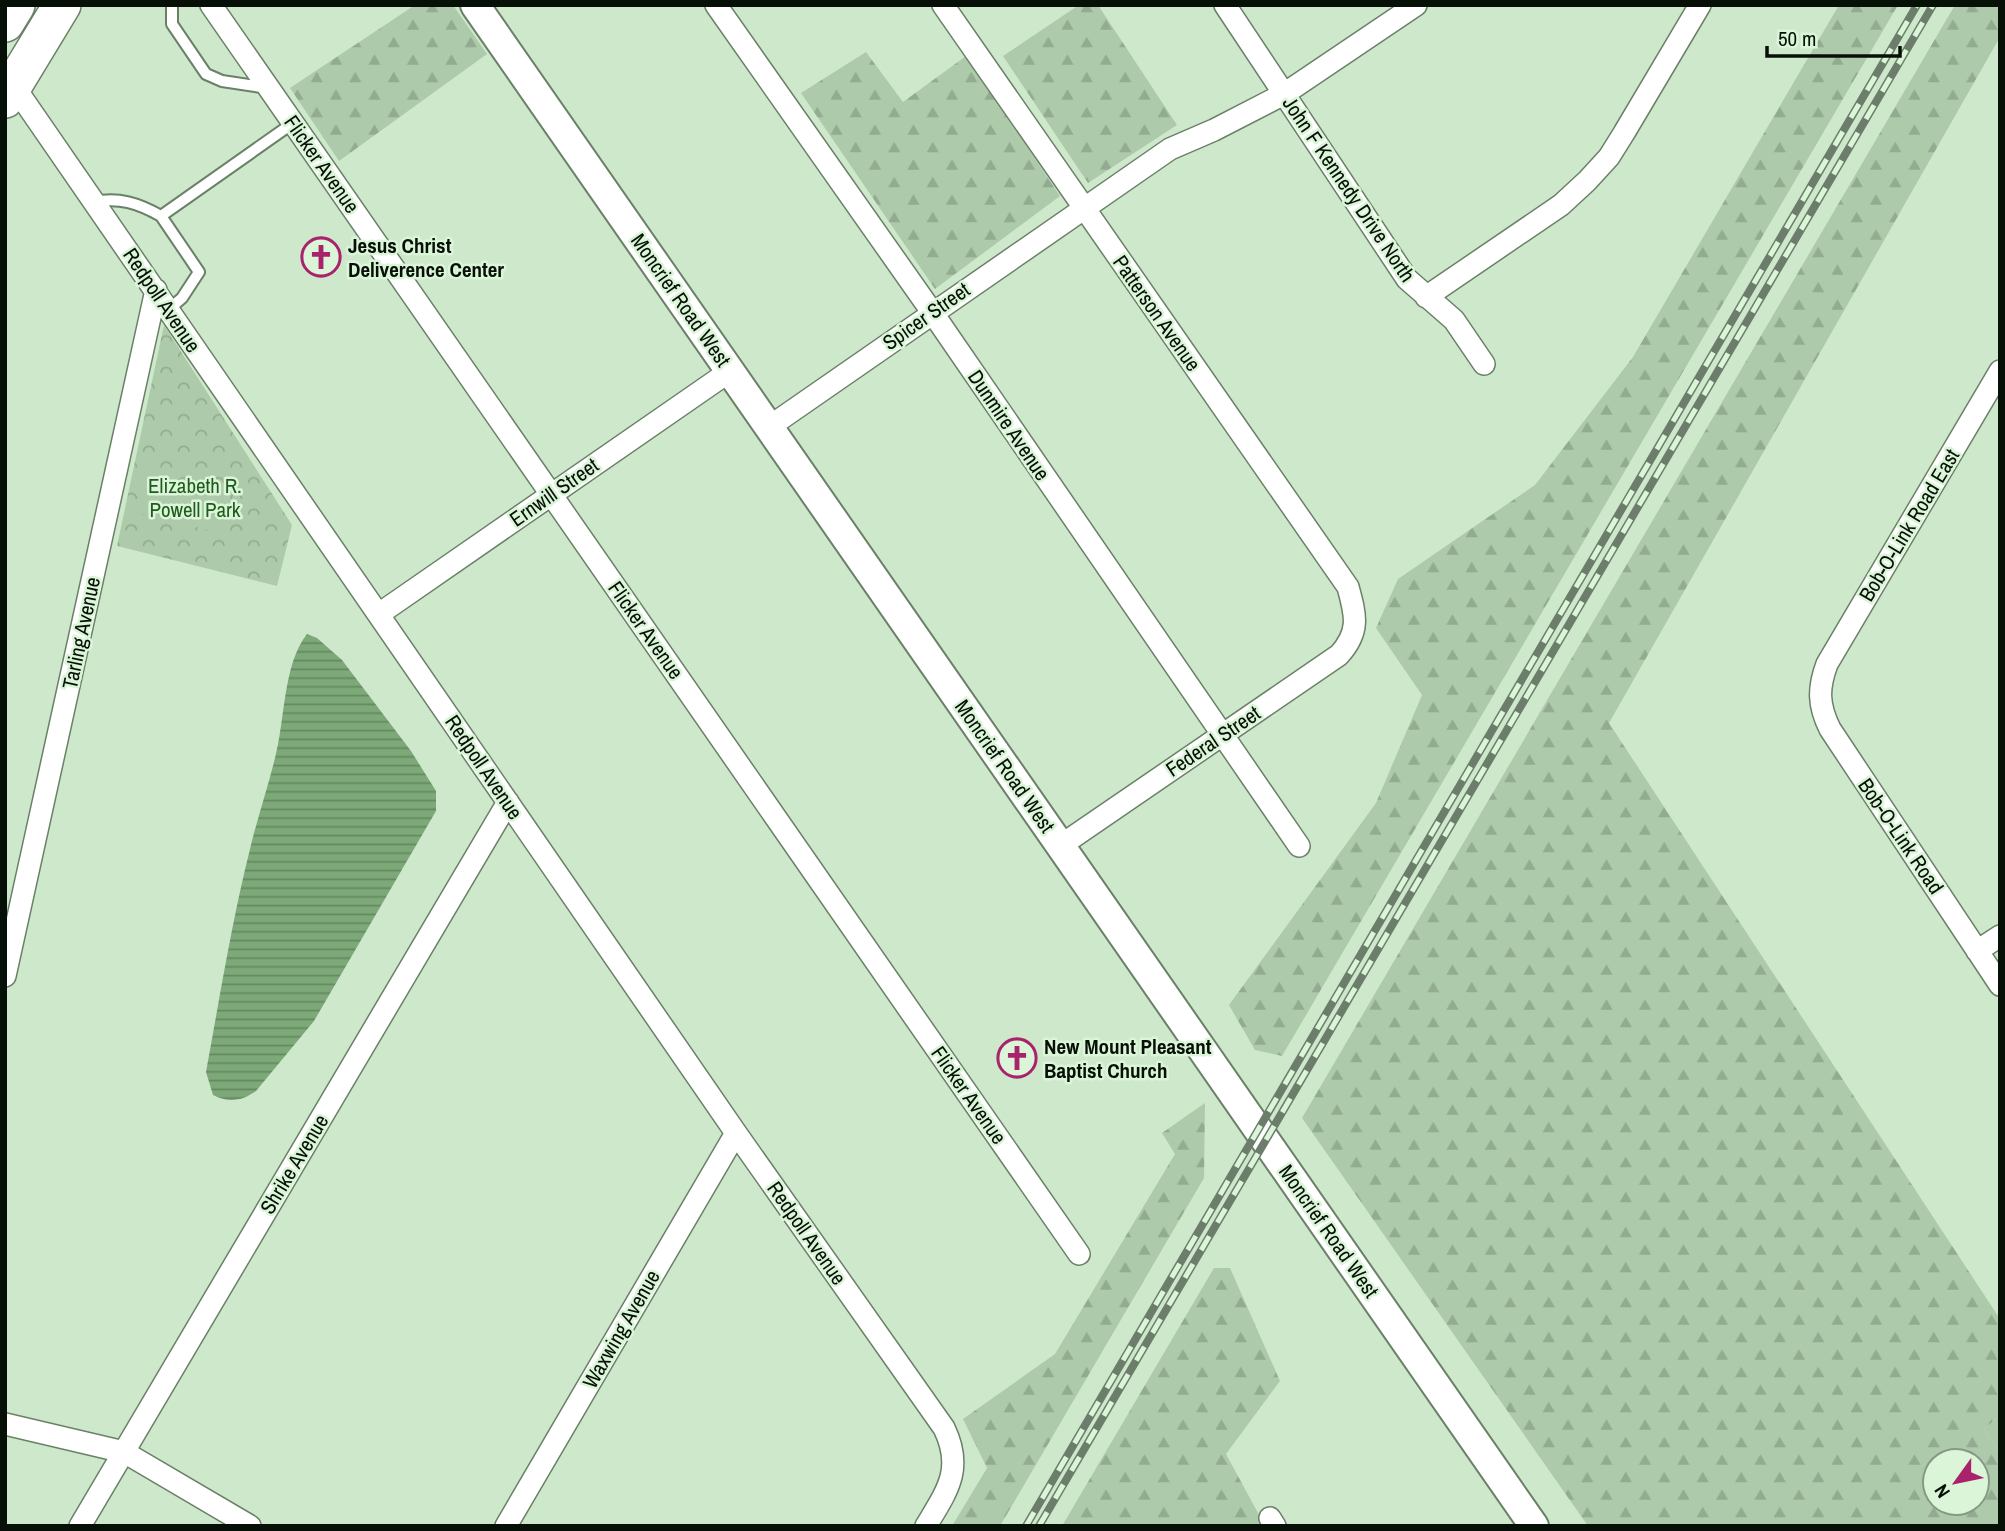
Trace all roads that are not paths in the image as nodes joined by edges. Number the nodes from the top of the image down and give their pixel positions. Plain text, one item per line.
1 (16, 5) edge
2 (62, 5) edge
3 (172, 5) edge
4 (211, 5) edge
5 (716, 5) edge
6 (943, 5) edge
7 (1225, 5) edge
8 (1416, 5) edge
9 (1700, 5) edge
10 (477, 6) edge
11 (5, 23) edge
12 (8, 87) edge
13 (269, 88) junction
14 (1284, 94) junction
15 (293, 122) junction
16 (94, 202) junction
17 (1084, 206) junction
18 (160, 216) junction
19 (156, 290) junction
20 (1426, 297) junction
21 (169, 310) junction
22 (932, 312) junction
23 (1484, 364) dead end
24 (730, 371) junction
25 (2000, 371) edge
26 (769, 427) junction
27 (552, 494) junction
28 (379, 614) junction
29 (1355, 627) joint
30 (1821, 680) joint
31 (1222, 735) junction
32 (508, 802) junction
33 (1060, 846) junction
34 (1299, 846) dead end
35 (2000, 936) edge
36 (1977, 951) junction
37 (5, 976) edge
38 (2000, 985) edge
39 (736, 1133) junction
40 (1079, 1254) dead end
41 (5, 1423) edge
42 (124, 1452) junction
43 (80, 1526) edge
44 (250, 1526) edge
45 (506, 1526) edge
46 (926, 1526) edge
47 (1534, 1526) edge

1 - 11 highway
2 - 12 highway
3 - 13 lane
4 - 13 street, Flicker Avenue
5 - 22 street, Dunmire Avenue
6 - 17 street, Patterson Avenue
7 - 14 street, John F Kennedy Drive North
8 - 14 street, Spicer Street
9 - 20 street
10 - 24 street, Moncrief Road West
12 - 16 street, Redpoll Avenue
13 - 15 street, Flicker Avenue
14 - 17 street, Spicer Street
14 - 20 street, John F Kennedy Drive North
15 - 18 lane
15 - 27 street, Flicker Avenue
16 - 18 lane
16 - 19 street, Redpoll Avenue
17 - 22 street, Spicer Street
17 - 29 street, Patterson Avenue
18 - 21 lane
19 - 21 street, Redpoll Avenue
19 - 37 street, Tarling Avenue
20 - 23 street, John F Kennedy Drive North
21 - 28 street, Redpoll Avenue
22 - 26 street, Spicer Street
22 - 31 street, Dunmire Avenue
24 - 26 street, Moncrief Road West
24 - 27 street, Ernwill Street
25 - 30 street, Bob-O-Link Road East
26 - 33 street, Moncrief Road West
27 - 28 street, Ernwill Street
27 - 40 street, Flicker Avenue
28 - 32 street, Redpoll Avenue
29 - 31 street, Federal Street
30 - 36 street, Bob-O-Link Road
31 - 33 street, Federal Street
31 - 34 street, Dunmire Avenue
32 - 39 street, Redpoll Avenue
32 - 42 street, Shrike Avenue
33 - 47 street, Moncrief Road West
35 - 36 street
36 - 38 street, Bob-O-Link Road
39 - 45 street, Waxwing Avenue
39 - 46 street, Redpoll Avenue
41 - 42 street
42 - 43 street, Shrike Avenue
42 - 44 street

